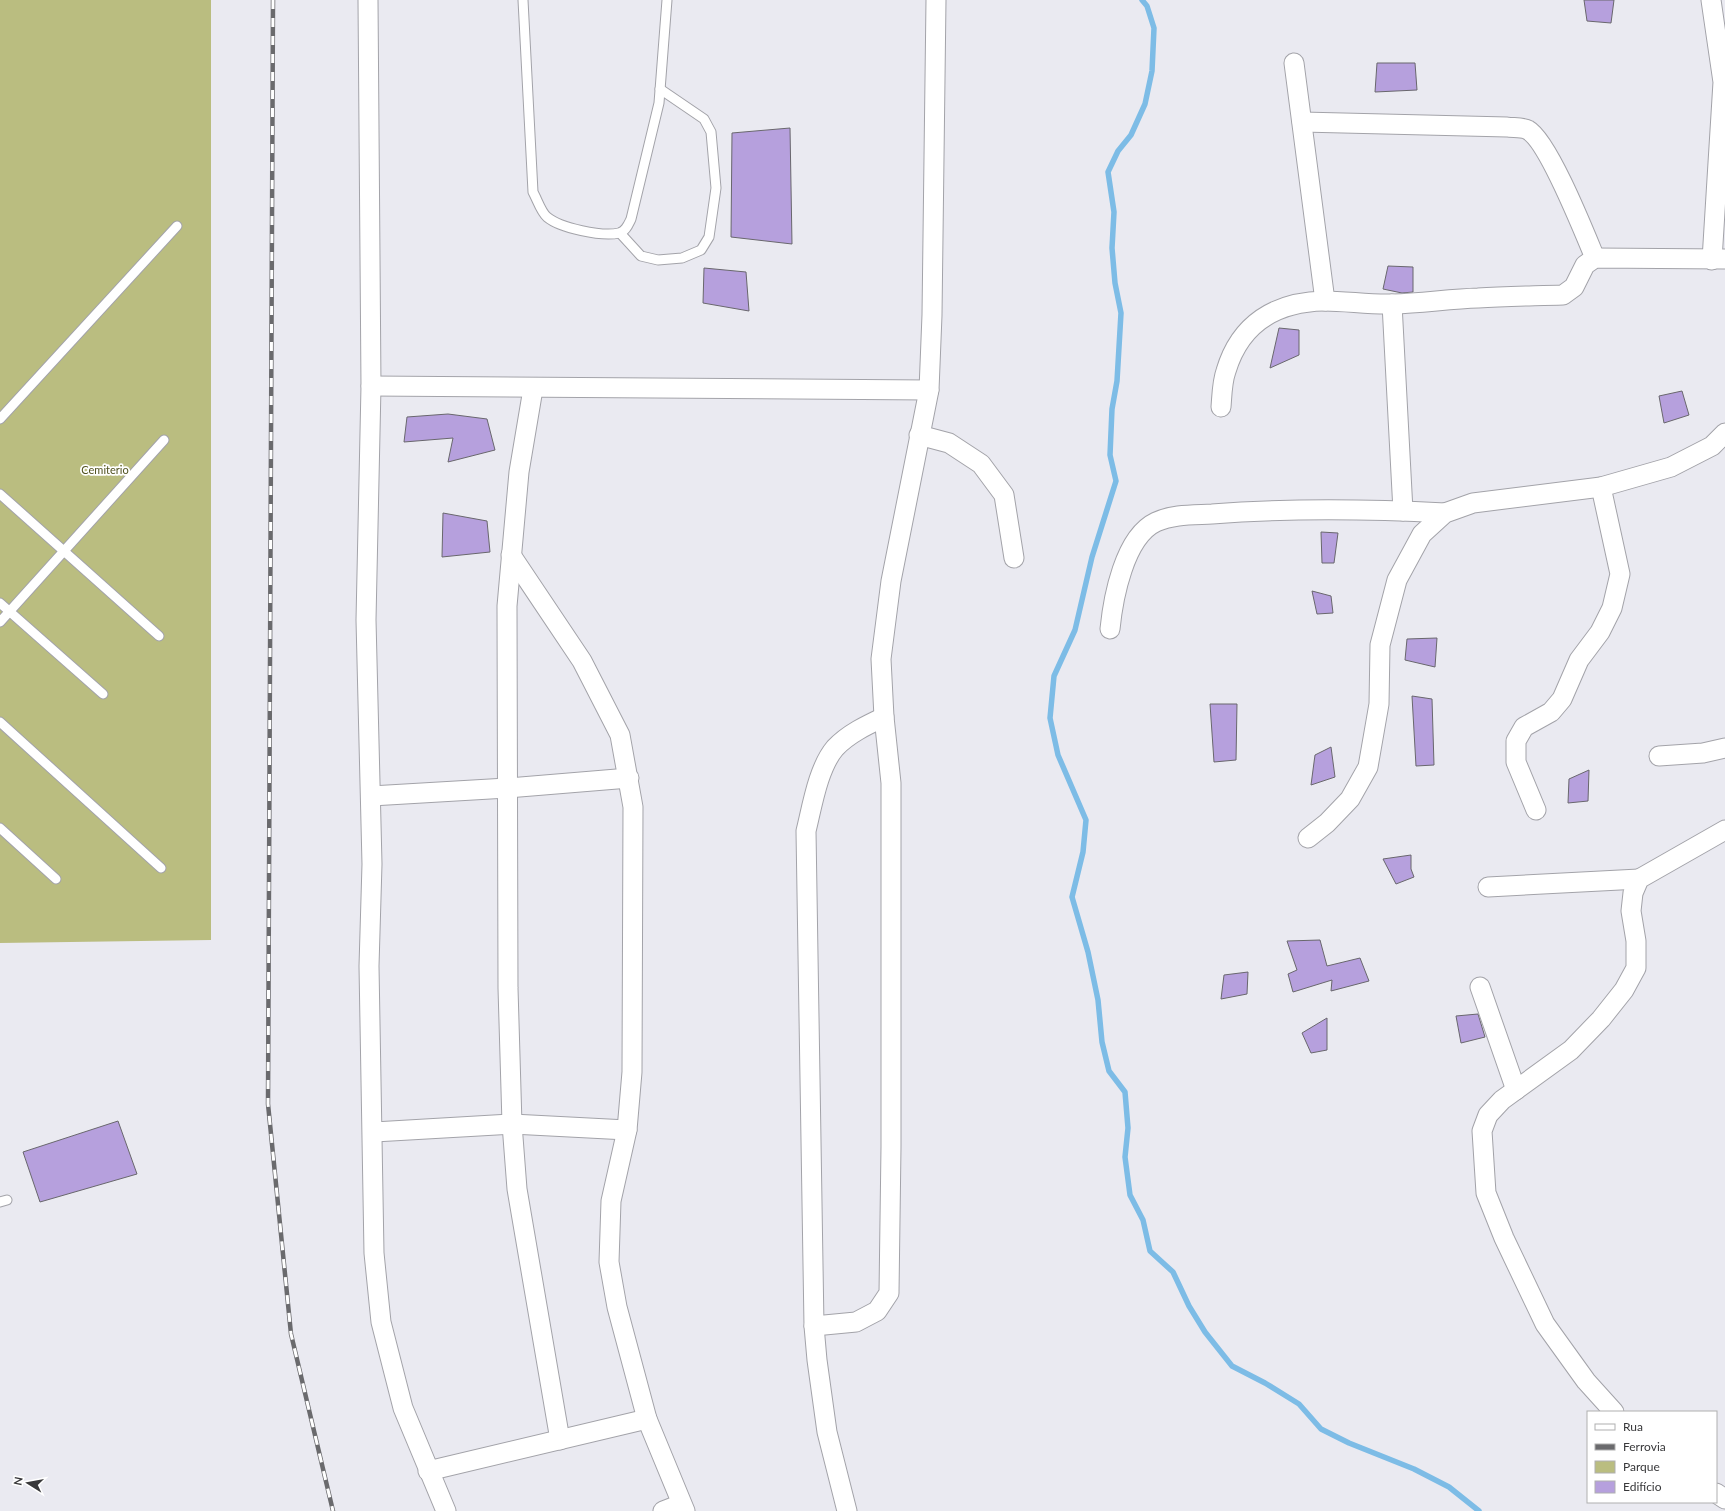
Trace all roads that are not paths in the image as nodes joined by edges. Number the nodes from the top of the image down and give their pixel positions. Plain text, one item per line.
1 (368, 0) edge
2 (522, 0) edge
3 (667, 0) edge
4 (936, 0) edge
5 (1711, 0) edge
6 (1294, 63) dead end
7 (660, 89) junction
8 (1302, 122) junction
9 (177, 226) dead end
10 (620, 233) junction
11 (1595, 258) junction
12 (1718, 260) edge
13 (1325, 301) junction
14 (1392, 304) junction
15 (371, 386) junction
16 (533, 388) junction
17 (929, 390) junction
18 (1221, 407) dead end
19 (0, 419) edge
20 (1725, 433) edge
21 (919, 435) junction
22 (164, 440) dead end
23 (1602, 488) junction
24 (0, 494) edge
25 (1403, 511) junction
26 (1445, 513) junction
27 (64, 551) junction
28 (510, 555) junction
29 (1014, 558) dead end
30 (0, 603) edge
31 (9, 612) junction
32 (0, 622) edge
33 (1110, 629) dead end
34 (159, 636) dead end
35 (103, 694) dead end
36 (884, 717) junction
37 (0, 722) edge
38 (1725, 748) edge
39 (1659, 756) dead end
40 (629, 778) junction
41 (507, 788) junction
42 (371, 796) junction
43 (1536, 810) dead end
44 (0, 828) edge
45 (1725, 830) edge
46 (1308, 838) dead end
47 (161, 868) dead end
48 (56, 879) dead end
49 (1639, 879) junction
50 (1488, 887) dead end
51 (1480, 987) dead end
52 (1516, 1090) junction
53 (512, 1124) junction
54 (627, 1130) junction
55 (374, 1132) junction
56 (814, 1326) junction
57 (1613, 1411) edge
58 (647, 1419) junction
59 (560, 1440) junction
60 (428, 1471) junction
61 (1717, 1494) edge
62 (1725, 1500) edge
63 (683, 1507) edge
64 (446, 1511) edge
65 (663, 1511) edge
66 (847, 1511) edge

1 - 15 street
2 - 10 lane
3 - 7 lane
4 - 17 street
5 - 12 street
6 - 8 street
7 - 10 lane
7 - 10 lane
8 - 11 street
8 - 13 street
9 - 19 lane
11 - 12 street
11 - 14 street
13 - 14 street
13 - 18 street
14 - 25 street
15 - 16 street
15 - 42 street
16 - 17 street
16 - 28 street
17 - 21 street
20 - 23 street
21 - 29 street
21 - 36 street
22 - 27 lane
23 - 26 street
23 - 43 street
24 - 27 lane
25 - 26 street
25 - 33 street
26 - 46 street
27 - 31 lane
27 - 34 lane
28 - 40 street
28 - 41 street
30 - 31 lane
31 - 32 lane
31 - 35 lane
36 - 56 street
36 - 56 street
37 - 47 lane
38 - 39 street
40 - 41 street
40 - 54 street
41 - 42 street
41 - 53 street
42 - 55 street
44 - 48 lane
45 - 49 street
49 - 50 street
49 - 52 street
51 - 52 street
52 - 57 street
53 - 54 street
53 - 55 street
53 - 59 street
54 - 58 street
55 - 60 street
56 - 66 street
58 - 59 street
58 - 63 street
59 - 60 street
60 - 64 street
61 - 62 street
63 - 65 street

